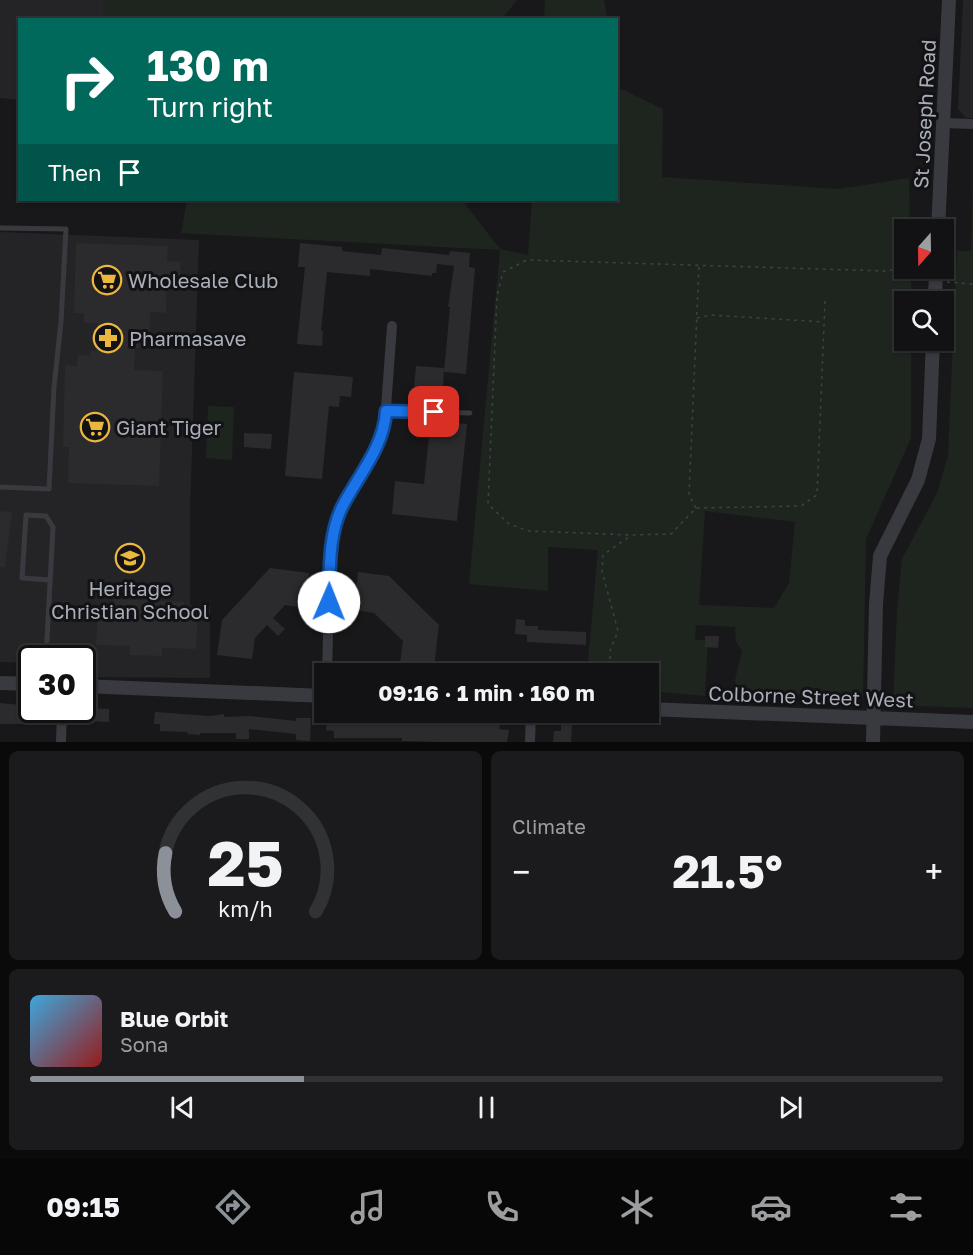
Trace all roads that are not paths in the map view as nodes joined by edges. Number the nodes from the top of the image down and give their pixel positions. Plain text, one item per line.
1 (949, 0) edge
2 (942, 123) junction
3 (973, 124) edge
4 (938, 219) edge
5 (0, 228) edge
6 (392, 326) dead end
7 (933, 351) edge
8 (386, 411) junction
9 (470, 413) dead end
10 (0, 487) edge
11 (50, 580) junction
12 (47, 645) edge
13 (327, 663) edge
14 (0, 683) edge
15 (18, 684) edge
16 (96, 687) edge
17 (314, 696) edge
18 (659, 709) edge
19 (873, 718) junction
20 (973, 722) edge
21 (62, 723) edge
22 (531, 723) edge
23 (61, 742) edge
24 (530, 742) edge
25 (873, 742) edge

1 - 2 street, St Joseph Road
2 - 3 street
2 - 4 street, St Joseph Road
5 - 10 lane
6 - 8 street
7 - 19 street
8 - 9 lane
8 - 13 street
11 - 11 lane
11 - 12 lane
14 - 15 street
16 - 17 street
18 - 19 street, Colborne Street West
19 - 20 street, Colborne Street West
19 - 25 street
21 - 23 street
22 - 24 street

